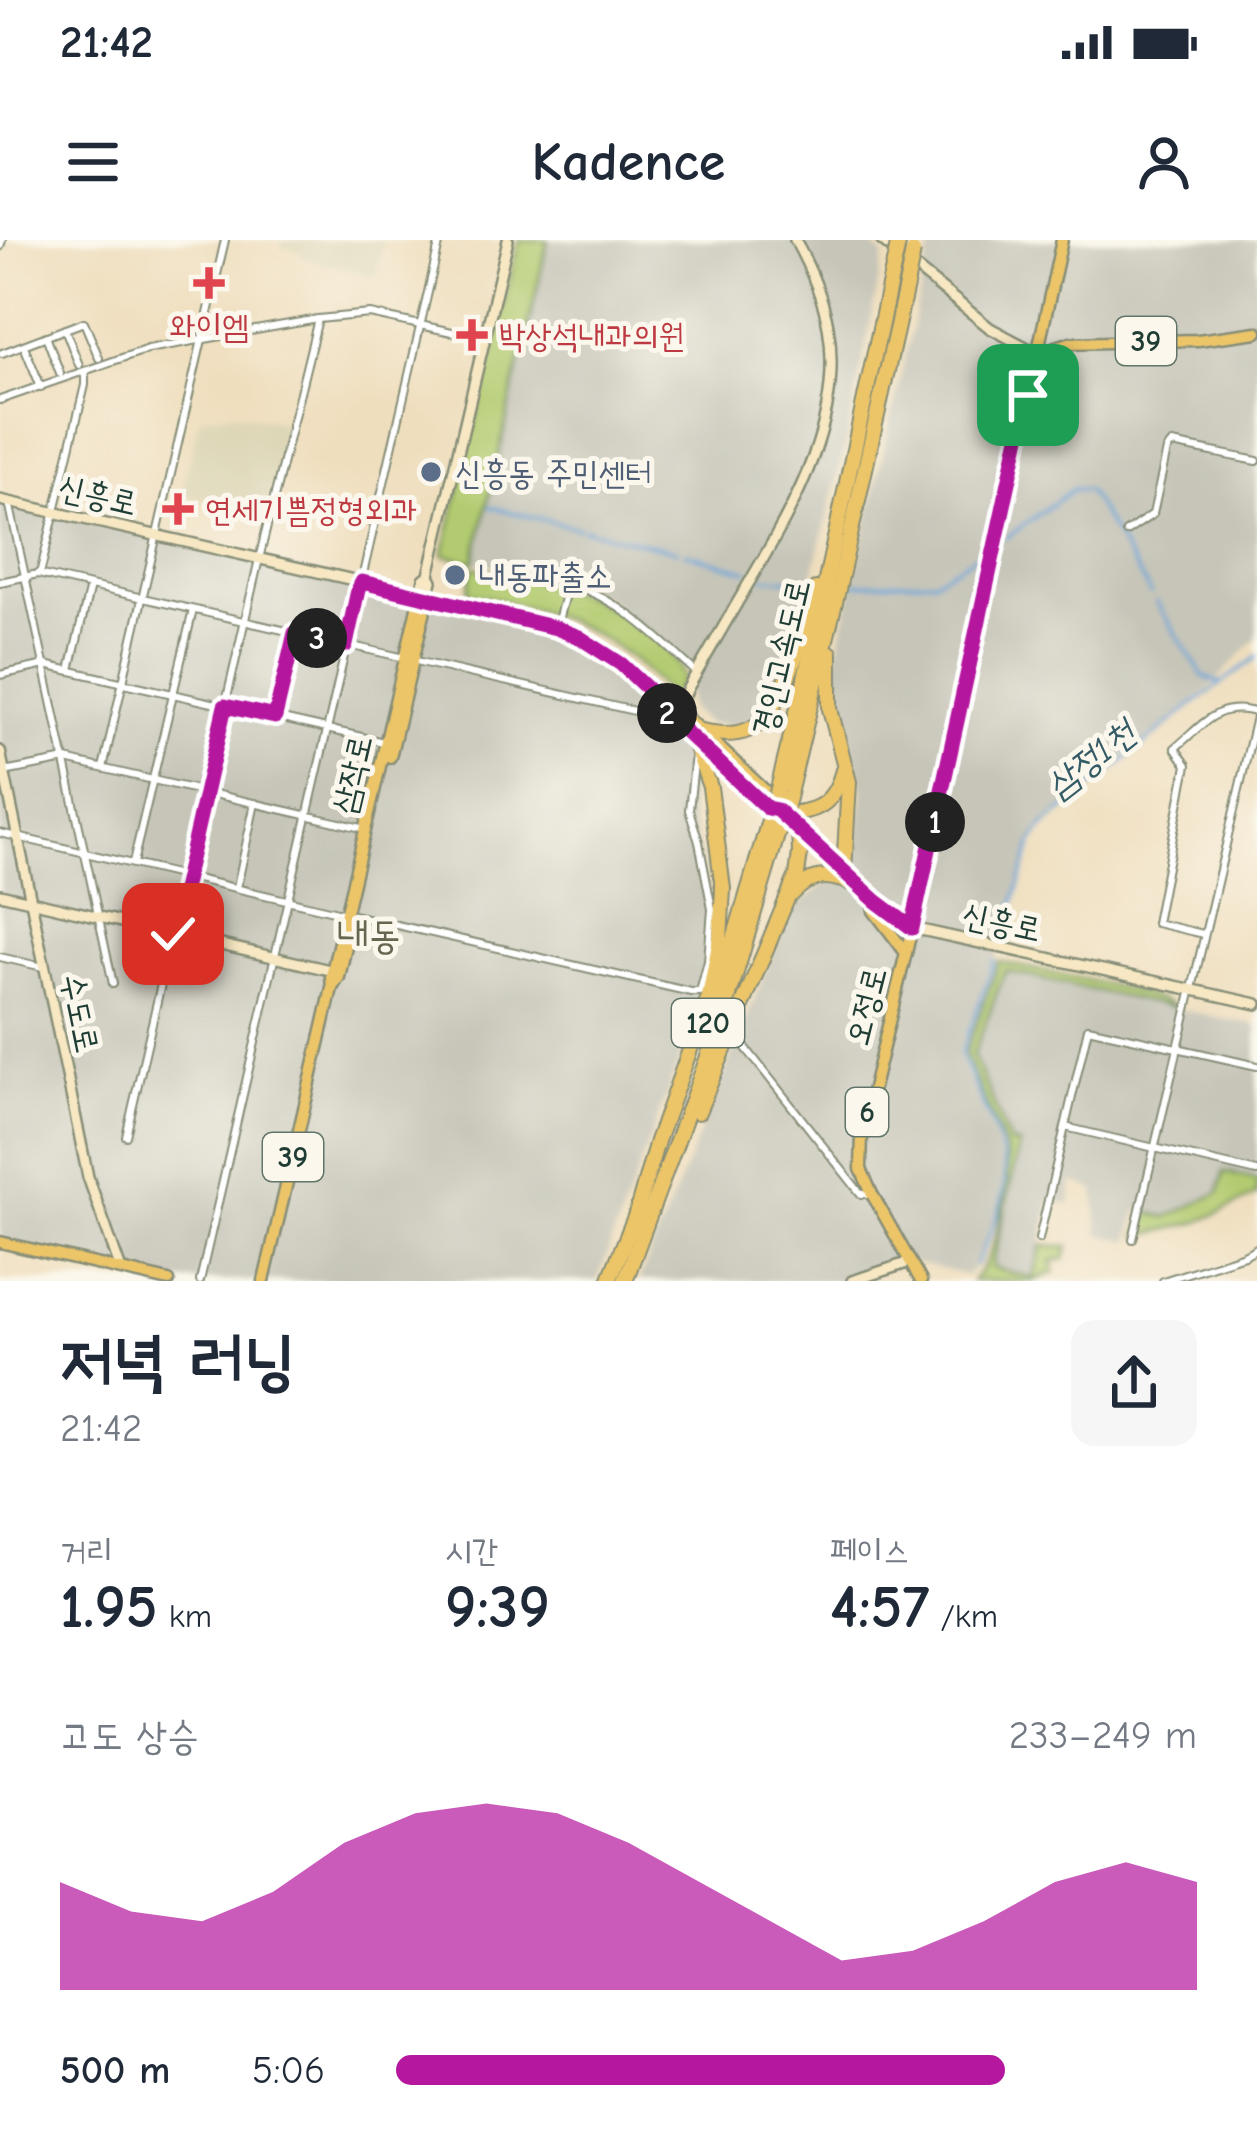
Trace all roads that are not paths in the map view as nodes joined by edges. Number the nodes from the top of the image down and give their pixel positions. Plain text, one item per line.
1 (226, 240) edge
2 (440, 240) edge
3 (508, 240) edge
4 (795, 240) edge
5 (881, 240) edge
6 (899, 240) edge
7 (1062, 240) edge
8 (914, 246) edge
9 (318, 319) junction
10 (421, 325) junction
11 (65, 329) junction
12 (1257, 332) edge
13 (485, 334) junction
14 (46, 336) junction
15 (202, 341) junction
16 (24, 344) junction
17 (2, 352) edge
18 (1036, 353) junction
19 (99, 358) dead end
20 (82, 368) junction
21 (60, 374) dead end
22 (41, 387) junction
23 (0, 400) edge
24 (1257, 461) edge
25 (4, 501) edge
26 (842, 504) junction
27 (54, 512) junction
28 (1126, 532) dead end
29 (157, 536) junction
30 (259, 559) junction
31 (38, 574) junction
32 (26, 576) junction
33 (0, 582) edge
34 (362, 582) junction
35 (91, 586) junction
36 (837, 594) junction
37 (424, 596) junction
38 (142, 598) junction
39 (193, 610) junction
40 (244, 621) junction
41 (556, 628) junction
42 (295, 633) junction
43 (346, 645) junction
44 (409, 659) junction
45 (45, 664) junction
46 (70, 670) junction
47 (697, 674) junction
48 (0, 675) edge
49 (123, 682) junction
50 (173, 694) junction
51 (225, 706) junction
52 (643, 713) dead end
53 (676, 715) junction
54 (275, 717) junction
55 (327, 729) junction
56 (697, 739) junction
57 (389, 743) junction
58 (0, 751) edge
59 (66, 760) junction
60 (844, 760) junction
61 (103, 768) junction
62 (2, 772) edge
63 (153, 780) junction
64 (205, 792) junction
65 (255, 803) junction
66 (778, 811) junction
67 (308, 814) junction
68 (366, 829) junction
69 (799, 830) junction
70 (0, 833) edge
71 (18, 837) junction
72 (86, 854) junction
73 (133, 865) junction
74 (844, 872) junction
75 (186, 877) junction
76 (236, 889) junction
77 (866, 892) junction
78 (0, 894) edge
79 (788, 898) junction
80 (31, 901) junction
81 (289, 902) junction
82 (350, 914) junction
83 (98, 916) junction
84 (912, 928) junction
85 (173, 934) junction
86 (1203, 934) junction
87 (906, 953) junction
88 (0, 957) edge
89 (276, 958) junction
90 (45, 968) junction
91 (336, 972) junction
92 (113, 984) dead end
93 (1190, 989) junction
94 (1257, 1004) edge
95 (740, 1042) dead end
96 (1177, 1048) junction
97 (1257, 1066) edge
98 (1065, 1127) junction
99 (126, 1136) dead end
100 (1154, 1147) junction
101 (1257, 1172) edge
102 (872, 1194) junction
103 (642, 1220) junction
104 (1039, 1239) dead end
105 (1133, 1240) dead end
106 (0, 1242) edge
107 (1257, 1248) edge
108 (910, 1262) junction
109 (122, 1275) edge
110 (170, 1281) edge
111 (200, 1281) edge
112 (264, 1281) edge
113 (609, 1281) edge
114 (625, 1281) edge
115 (852, 1281) edge
116 (921, 1281) edge
117 (1163, 1281) edge

1 - 15 street
2 - 10 street
3 - 13 street, 삼작로
4 - 47 street
5 - 18 street
6 - 26 highway, 경인고속도로 / 120, bridge
7 - 18 main road, 오정로 / 6
8 - 36 highway, 경인고속도로 / 120, bridge
9 - 10 street
9 - 15 street
9 - 30 street
10 - 13 street
10 - 34 street
11 - 14 street
11 - 19 street
11 - 20 street
12 - 18 main road, 39
13 - 37 street, 삼작로
14 - 16 street
14 - 21 street
15 - 20 street
15 - 29 street
16 - 17 street
16 - 22 street
18 - 84 main road, 오정로 / 6
20 - 22 street
20 - 27 street
22 - 23 street
24 - 28 street
25 - 27 street, 신흥로
25 - 32 street
26 - 56 highway
26 - 66 highway, 경인고속도로 / 120
27 - 29 street, 신흥로
27 - 31 street
29 - 30 street, 신흥로
29 - 38 street
30 - 34 street, 신흥로
30 - 40 street
31 - 32 street
31 - 35 street
32 - 33 street
32 - 45 street
34 - 37 street, 신흥로
34 - 43 street
35 - 38 street
35 - 46 street
36 - 60 highway
36 - 66 highway, 경인고속도로 / 120
37 - 41 main road, 신흥로
37 - 44 main road, 삼작로 / 39
38 - 39 street
38 - 49 street
39 - 40 street
39 - 50 street
40 - 42 street
40 - 51 street
41 - 47 street
41 - 53 main road, 신흥로
42 - 43 street
42 - 54 street
43 - 44 street
43 - 55 street
44 - 52 street
44 - 57 main road, 삼작로 / 39
45 - 46 street
45 - 48 street
45 - 59 street
46 - 49 street
47 - 53 street
49 - 50 street
49 - 61 street
50 - 51 street
50 - 63 street
51 - 54 street
51 - 64 street
53 - 56 main road, 신흥로
54 - 55 street
55 - 57 street
55 - 67 street
56 - 66 main road, 신흥로
56 - 82 street
56 - 103 highway
57 - 68 main road, 삼작로 / 39
57 - 82 main road, 삼작로 / 39
58 - 62 street, 수도로
59 - 61 street
59 - 62 street
59 - 72 street
60 - 66 highway
60 - 74 highway
61 - 63 street
62 - 71 street, 수도로
63 - 64 street
63 - 73 street
64 - 65 street
64 - 75 street
65 - 67 street
65 - 76 street
66 - 69 main road, 신흥로
66 - 103 highway, 경인고속도로 / 120
67 - 68 street
67 - 81 street
68 - 82 main road, 삼작로 / 39
69 - 74 main road, 신흥로
69 - 79 highway
70 - 71 street
71 - 72 street
71 - 80 street, 수도로
72 - 73 street
72 - 83 street
73 - 75 street
74 - 77 main road, 신흥로
75 - 76 street
75 - 85 street
76 - 81 street
77 - 79 highway
77 - 84 main road, 신흥로
77 - 87 main road
78 - 80 street
79 - 103 highway
80 - 83 street
80 - 90 street, 수도로
81 - 82 street
81 - 89 street
82 - 91 main road, 삼작로 / 39
83 - 85 street
83 - 92 street
84 - 87 main road, 오정로 / 6
84 - 93 street, 신흥로
85 - 89 street
85 - 99 street
86 - 86 street
86 - 93 street
87 - 102 main road, 오정로 / 6
88 - 90 street
89 - 91 street
89 - 111 street
90 - 109 street, 수도로
91 - 112 main road, 삼작로 / 39
93 - 94 street, 신흥로
93 - 96 street
95 - 102 street
96 - 97 street
96 - 98 street
96 - 100 street
98 - 100 street
98 - 104 street
100 - 101 street
100 - 105 street
102 - 108 main road, 오정로 / 6
103 - 113 highway, 경인고속도로 / 120
103 - 114 highway, 경인고속도로 / 120
106 - 109 main road
107 - 117 street
108 - 115 street
108 - 116 main road, 오정로 / 6
109 - 110 main road

